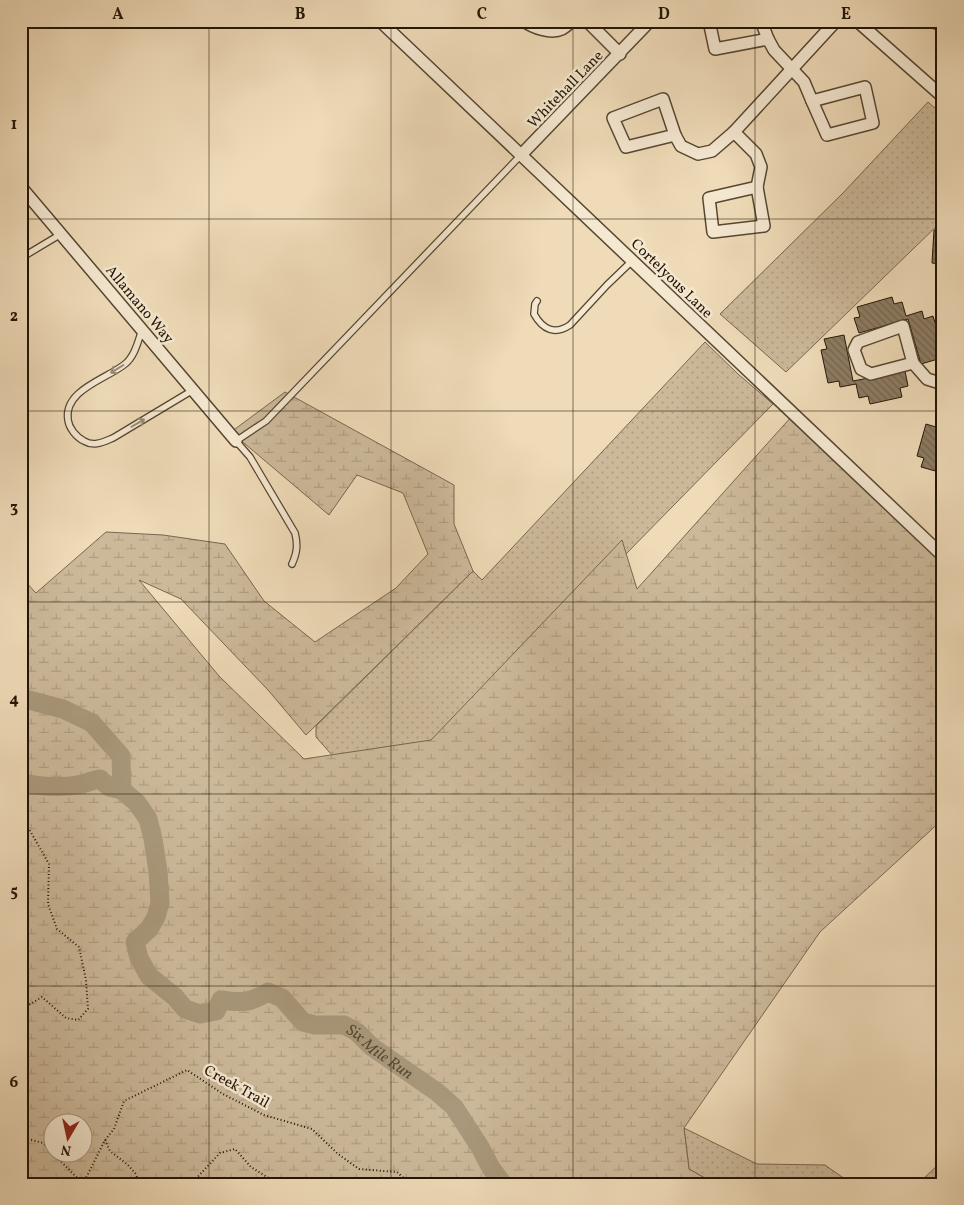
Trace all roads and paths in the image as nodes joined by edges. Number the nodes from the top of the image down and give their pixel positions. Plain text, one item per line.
1 (380, 21) edge
2 (524, 21) edge
3 (571, 21) edge
4 (587, 21) edge
5 (650, 21) edge
6 (709, 21) edge
7 (761, 21) edge
8 (836, 21) edge
9 (857, 21) edge
10 (936, 21) edge
11 (941, 21) edge
12 (768, 39) junction
13 (620, 54) junction
14 (792, 68) junction
15 (943, 96) edge
16 (812, 101) junction
17 (734, 132) junction
18 (675, 135) junction
19 (521, 155) junction
20 (21, 187) edge
21 (757, 187) junction
22 (61, 234) junction
23 (21, 258) edge
24 (632, 261) junction
25 (537, 301) dead end
26 (142, 330) junction
27 (914, 363) junction
28 (943, 384) edge
29 (193, 390) junction
30 (236, 441) junction
31 (943, 556) edge
32 (292, 564) dead end
33 (21, 815) edge
34 (21, 1028) edge
35 (21, 1137) edge
36 (105, 1140) junction
37 (140, 1184) edge
38 (191, 1184) edge
39 (278, 1184) edge
40 (410, 1184) edge

1 - 19 street, Cortelyous Lane
2 - 3 street
4 - 13 street
5 - 13 street, Whitehall Lane
6 - 12 street
7 - 12 street
8 - 14 street
9 - 15 street
10 - 11 street
12 - 14 street
13 - 19 street, Whitehall Lane
14 - 16 street
14 - 17 street
16 - 16 street
17 - 18 street
17 - 21 street
18 - 18 street
19 - 24 street, Cortelyous Lane
19 - 30 lane
20 - 22 street, Allamano Way
21 - 21 street
22 - 23 lane
22 - 26 street, Allamano Way
24 - 25 lane
24 - 31 street, Cortelyous Lane
26 - 29 street, Allamano Way
26 -> 29 lane
27 - 27 street
27 - 28 street
29 - 30 street, Allamano Way
30 - 32 lane
33 - 34 path
35 - 36 path, Creek Trail
36 - 37 path
36 - 40 path, Creek Trail
38 - 39 path

